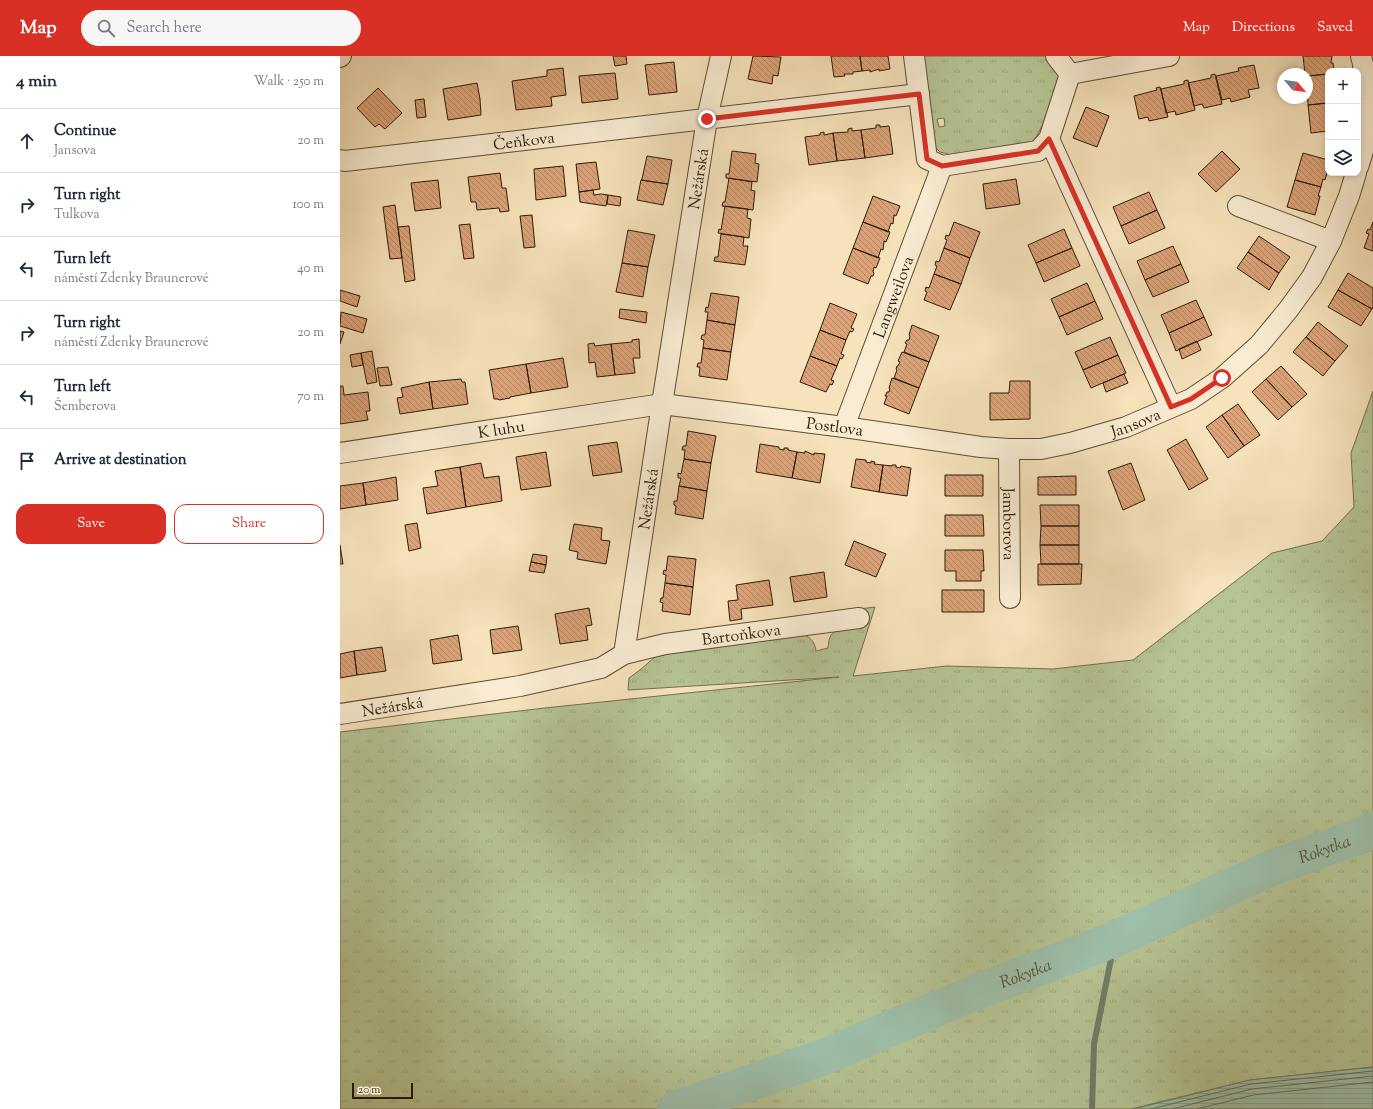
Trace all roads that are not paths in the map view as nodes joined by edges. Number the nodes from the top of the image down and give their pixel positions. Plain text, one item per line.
1 (721, 56) edge
2 (914, 56) edge
3 (1056, 56) edge
4 (1169, 56) edge
5 (1361, 56) edge
6 (1070, 74) junction
7 (919, 94) junction
8 (707, 119) junction
9 (1049, 139) junction
10 (1361, 157) edge
11 (340, 160) edge
12 (942, 166) junction
13 (1355, 176) edge
14 (1238, 206) dead end
15 (1331, 241) junction
16 (662, 404) junction
17 (1171, 407) junction
18 (844, 427) junction
19 (1009, 449) junction
20 (340, 453) edge
21 (1010, 598) dead end
22 (859, 618) dead end
23 (624, 654) junction
24 (340, 714) edge

1 - 8 street, Nežárská
2 - 7 street
3 - 6 street
4 - 6 street
5 - 10 street
6 - 9 street
7 - 8 street, Čeňkova
7 - 12 street
8 - 11 street, Čeňkova
8 - 16 street, Nežárská
9 - 12 street
9 - 17 street
12 - 18 street, Langweilova
13 - 15 street, Jansova
14 - 15 street
15 - 17 street, Jansova
16 - 18 street, Postlova
16 - 20 street, K luhu
16 - 23 street, Nežárská
17 - 19 street, Jansova
18 - 19 street, Postlova
19 - 21 street, Jamborova
22 - 23 street, Bartoňkova
23 - 24 street, Nežárská

